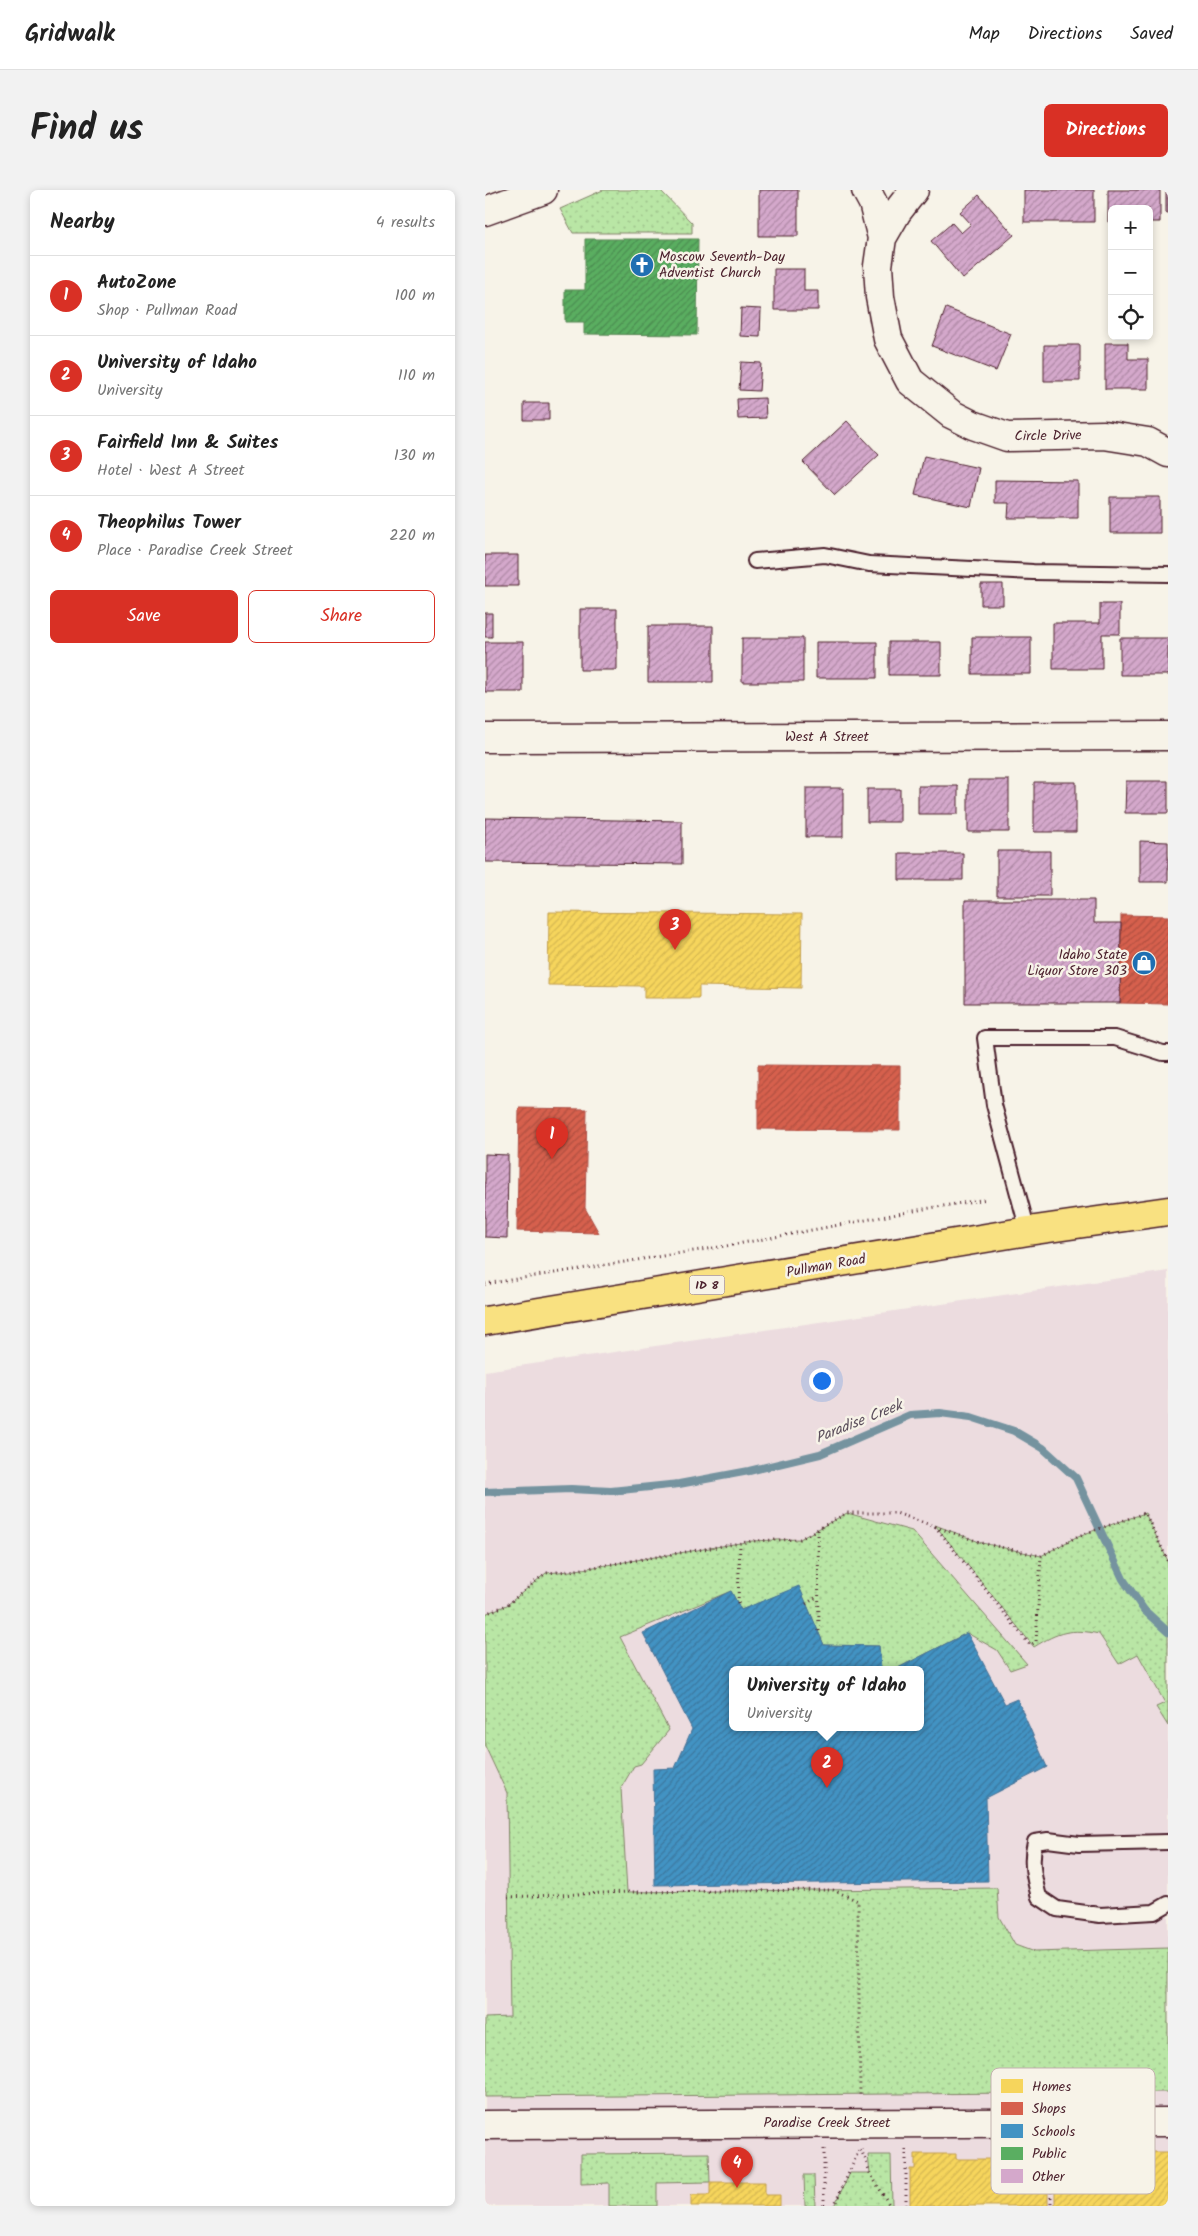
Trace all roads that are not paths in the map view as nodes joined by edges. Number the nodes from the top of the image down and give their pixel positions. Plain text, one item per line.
1 (543, 190) edge
2 (866, 190) edge
3 (914, 190) edge
4 (485, 211) edge
5 (882, 238) junction
6 (1168, 453) edge
7 (755, 561) dead end
8 (1168, 574) edge
9 (1168, 736) edge
10 (485, 738) edge
11 (1168, 1053) edge
12 (1168, 1211) edge
13 (1027, 1231) junction
14 (485, 1321) edge
15 (1168, 1842) edge
16 (1168, 1904) edge
17 (1155, 2122) edge
18 (1168, 2122) edge
19 (991, 2123) edge
20 (485, 2125) edge

1 - 4 street
2 - 5 street, Circle Drive
3 - 5 street, Circle Drive
5 - 6 street, Circle Drive
7 - 8 lane
9 - 10 street, West A Street
11 - 13 lane
12 - 13 main road, Pullman Road / ID 8
13 - 14 main road, Pullman Road / ID 8
15 - 16 lane
17 - 18 street, Paradise Creek Street
19 - 20 street, Paradise Creek Street

